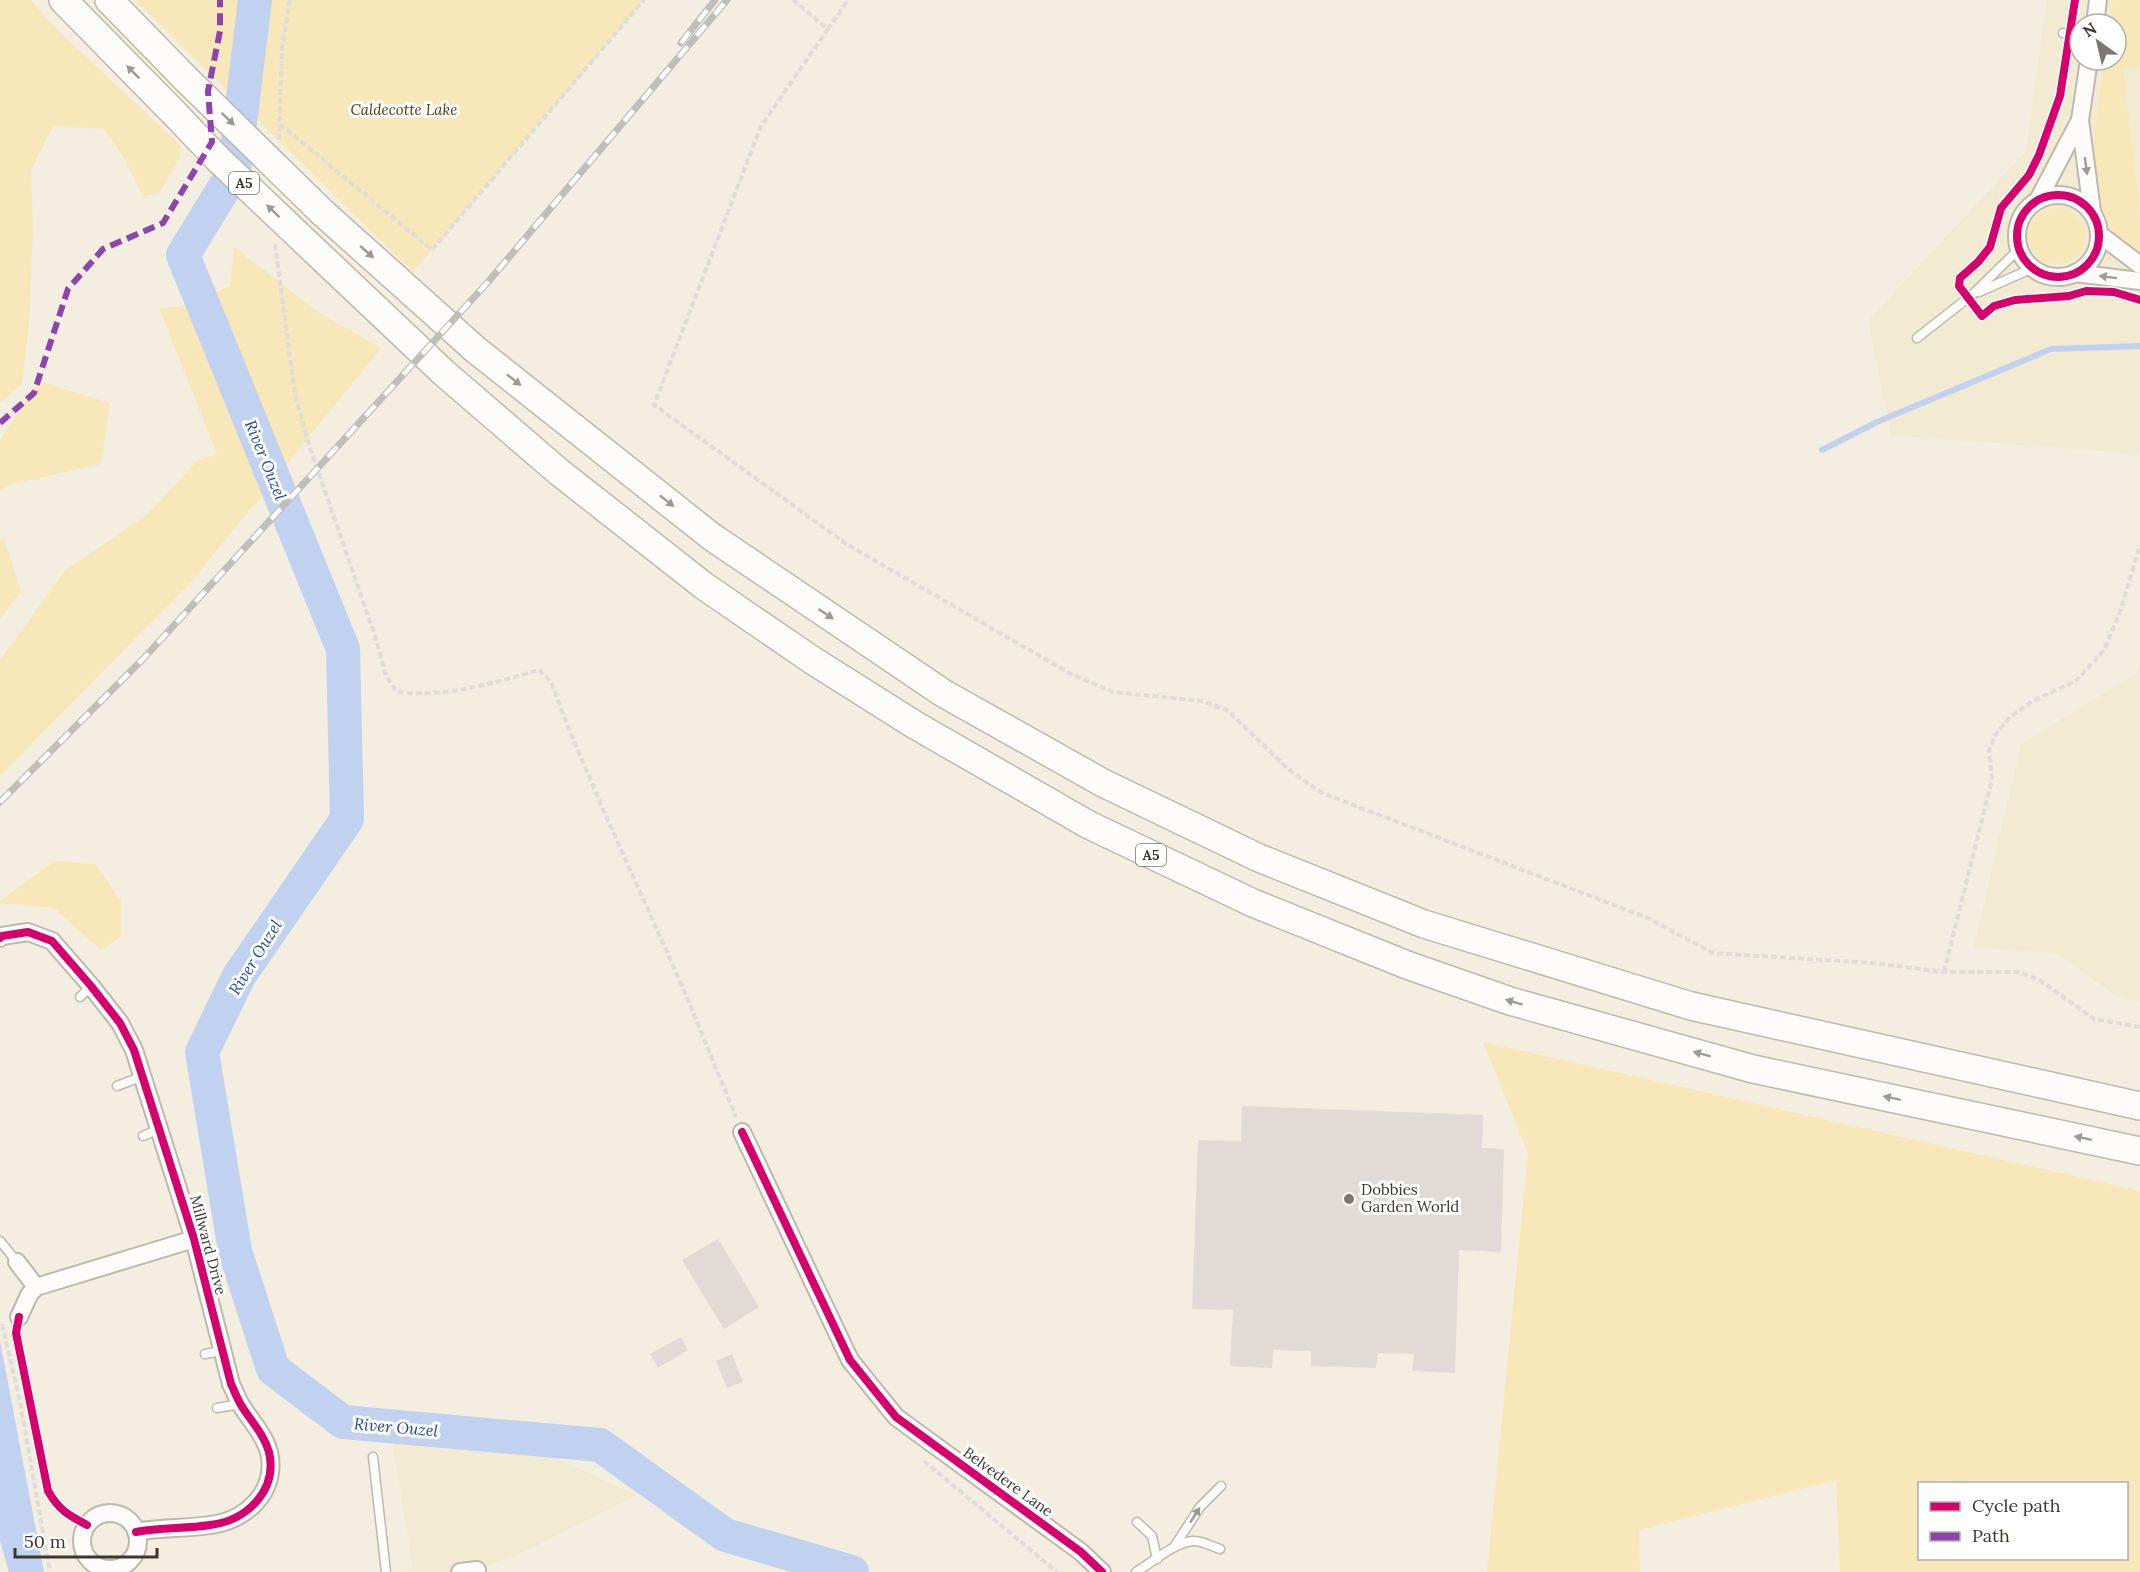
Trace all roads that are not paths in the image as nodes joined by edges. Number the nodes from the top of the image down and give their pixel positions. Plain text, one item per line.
1 (63, 0) edge
2 (109, 0) edge
3 (2062, 33) dead end
4 (2068, 33) edge
5 (2087, 72) edge
6 (2080, 120) junction
7 (2038, 200) junction
8 (2092, 212) junction
9 (2099, 234) junction
10 (2019, 249) junction
11 (2140, 265) edge
12 (2033, 268) junction
13 (2075, 273) junction
14 (2140, 281) edge
15 (1973, 294) junction
16 (1917, 338) dead end
17 (0, 938) edge
18 (143, 1076) junction
19 (117, 1086) dead end
20 (2140, 1107) edge
21 (159, 1129) junction
22 (742, 1131) road end
23 (143, 1136) dead end
24 (2140, 1150) edge
25 (194, 1239) junction
26 (0, 1241) edge
27 (17, 1262) joint
28 (36, 1287) junction
29 (19, 1317) dead end
30 (240, 1404) junction
31 (218, 1408) dead end
32 (373, 1457) dead end
33 (1221, 1486) dead end
34 (1137, 1522) dead end
35 (136, 1532) junction
36 (1174, 1548) junction
37 (1220, 1549) dead end
38 (1157, 1559) junction
39 (116, 1570) edge
40 (386, 1572) edge
41 (460, 1572) edge
42 (477, 1572) edge
43 (1102, 1572) edge
44 (1136, 1572) edge

24 -> 1 highway, A5, bridge
2 -> 20 highway, A5, bridge
3 - 4 lane
5 - 6 street
6 - 7 street
6 -> 8 street
7 - 8 street
7 - 10 street
8 - 9 street
9 - 11 street
9 - 13 street
10 - 12 street
10 - 15 lane
12 - 13 street
12 - 15 lane
14 -> 13 street
15 - 16 lane
17 - 18 street, Millward Drive
18 - 19 lane
18 - 21 street, Millward Drive
21 - 23 lane
21 - 25 street, Millward Drive
22 - 43 street, Belvedere Lane
25 - 28 street, Millward Drive
25 - 30 street, Millward Drive
26 - 27 lane
27 - 28 street
28 - 29 street
30 - 31 lane
30 - 35 street, Millward Drive
32 - 40 lane
36 -> 33 lane
34 - 38 lane
35 - 39 street
35 - 39 street
36 - 37 lane
36 - 38 lane
38 - 44 lane
41 - 42 street

